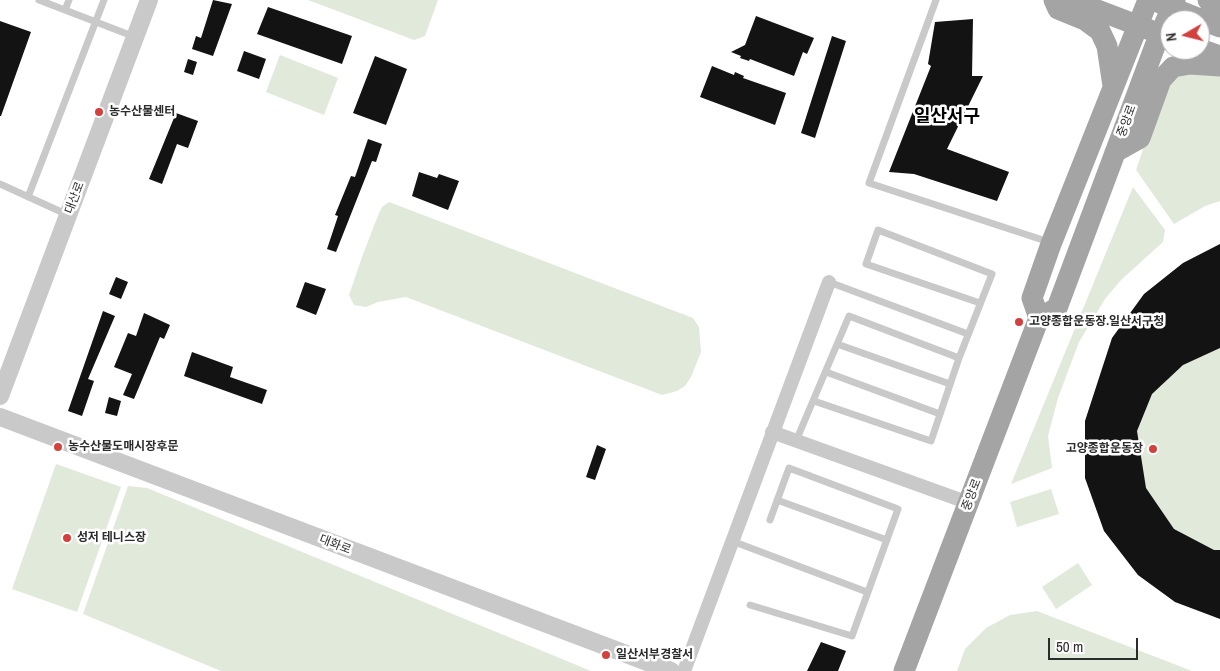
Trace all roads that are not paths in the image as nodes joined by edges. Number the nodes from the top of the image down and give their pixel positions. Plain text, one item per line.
1 (38, 0) edge
2 (69, 0) edge
3 (104, 0) edge
4 (149, 0) edge
5 (936, 0) edge
6 (1054, 0) edge
7 (1071, 0) edge
8 (1149, 0) edge
9 (1208, 0) edge
10 (1174, 4) edge
11 (65, 10) junction
12 (1220, 14) edge
13 (97, 22) junction
14 (1138, 26) junction
15 (1220, 27) edge
16 (1160, 34) edge
17 (135, 37) junction
18 (1160, 48) edge
19 (1220, 66) edge
20 (1114, 90) junction
21 (1116, 152) junction
22 (0, 184) edge
23 (28, 197) junction
24 (68, 215) junction
25 (1051, 244) junction
26 (829, 282) joint
27 (980, 303) junction
28 (1039, 318) junction
29 (968, 334) junction
30 (837, 344) junction
31 (959, 358) junction
32 (826, 372) junction
33 (950, 384) junction
34 (0, 396) edge
35 (814, 401) junction
36 (940, 414) junction
37 (0, 417) edge
38 (772, 432) junction
39 (796, 440) junction
40 (777, 500) junction
41 (968, 503) junction
42 (770, 520) dead end
43 (886, 540) junction
44 (731, 541) junction
45 (867, 592) junction
46 (750, 605) dead end
47 (671, 671) edge
48 (684, 671) edge
49 (904, 671) edge

1 - 11 lane
2 - 11 lane
3 - 13 lane
4 - 17 street, 대산로
5 - 25 lane
6 - 20 main road
7 - 14 main road
8 - 10 main road
8 - 14 main road, 중앙로
9 - 12 main road
10 - 15 main road
11 - 13 lane
13 - 17 lane
13 - 23 lane
14 - 16 main road
14 - 20 main road, 중앙로
17 - 24 street, 대산로
18 - 21 main road, 중앙로
19 - 21 main road
20 - 25 main road, 중앙로
21 - 28 main road, 중앙로
22 - 23 lane
23 - 24 lane
24 - 34 street, 대산로
25 - 28 main road, 중앙로
26 - 29 lane
26 - 38 street
27 - 27 lane
27 - 29 lane
28 - 41 main road, 중앙로
29 - 31 lane
30 - 31 lane
30 - 32 lane
30 - 33 lane
31 - 33 lane
32 - 35 lane
32 - 36 lane
33 - 36 lane
35 - 36 lane
35 - 39 lane
37 - 47 street, 대화로
38 - 39 street
38 - 44 street
39 - 41 street
40 - 42 lane
40 - 43 lane
40 - 43 lane
41 - 49 main road, 중앙로
43 - 45 lane
44 - 45 lane
44 - 48 street
45 - 46 lane

